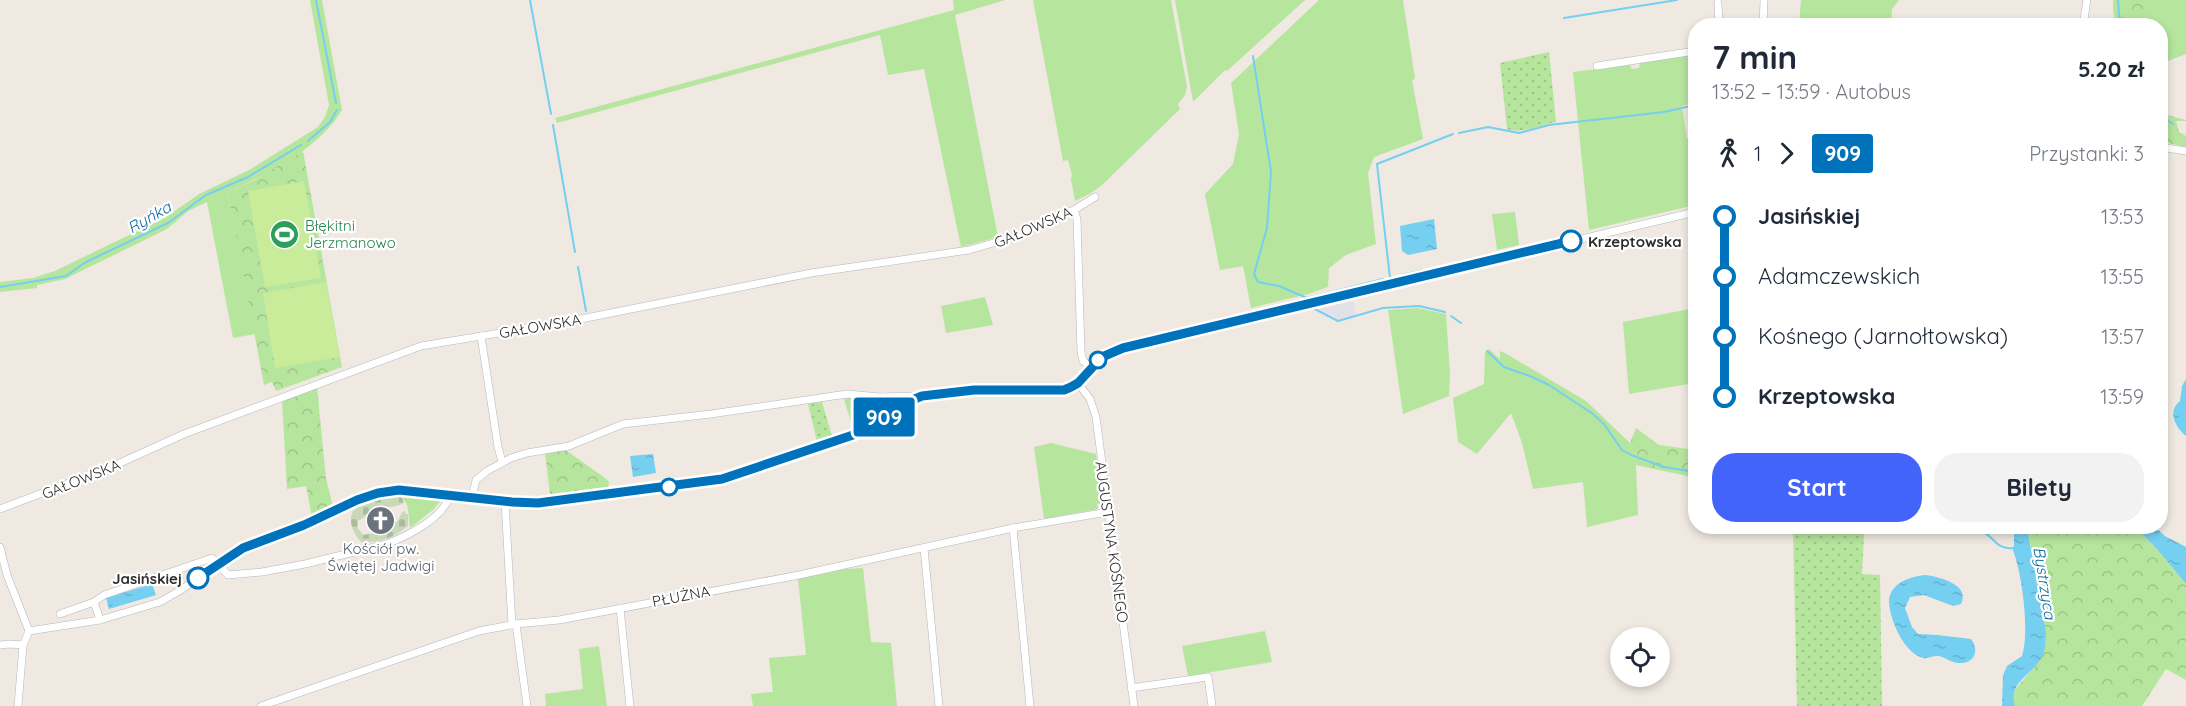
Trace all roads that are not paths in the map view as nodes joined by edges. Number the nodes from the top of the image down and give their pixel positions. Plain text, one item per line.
1 (1764, 0) edge
2 (2087, 0) edge
3 (1718, 3) dead end
4 (1719, 18) edge
5 (1763, 18) edge
6 (2085, 18) edge
7 (1688, 52) edge
8 (1597, 66) dead end
9 (2168, 149) edge
10 (2186, 152) edge
11 (1095, 198) dead end
12 (1074, 210) junction
13 (1688, 214) edge
14 (481, 336) junction
15 (1091, 367) junction
16 (1078, 383) junction
17 (922, 396) junction
18 (882, 397) junction
19 (891, 413) junction
20 (502, 462) junction
21 (450, 495) junction
22 (472, 498) junction
23 (505, 502) junction
24 (0, 509) edge
25 (1108, 512) junction
26 (1013, 528) junction
27 (0, 547) edge
28 (924, 548) junction
29 (217, 564) junction
30 (94, 602) junction
31 (620, 608) junction
32 (60, 614) dead end
33 (100, 620) junction
34 (514, 624) junction
35 (29, 631) junction
36 (0, 645) edge
37 (23, 645) junction
38 (1131, 688) junction
39 (18, 706) edge
40 (261, 706) edge
41 (527, 706) edge
42 (630, 706) edge
43 (939, 706) edge
44 (1030, 706) edge
45 (1134, 706) edge
46 (1212, 706) edge

1 - 5 street
2 - 6 street
3 - 4 street
7 - 8 street
9 - 10 street
11 - 12 street, GAŁOWSKA
12 - 14 street, GAŁOWSKA
12 - 15 street
13 - 15 street
14 - 20 street
14 - 24 street, GAŁOWSKA
15 - 16 street
16 - 17 street
16 - 25 street, AUGUSTYNA KOŚNEGO
17 - 18 street
17 - 19 street
18 - 19 street
18 - 20 street
19 - 23 street
20 - 22 street
21 - 22 street
21 - 29 street
21 - 29 street
22 - 23 street
23 - 34 street
25 - 26 street, PŁUŻNA
25 - 38 street, AUGUSTYNA KOŚNEGO
26 - 28 street, PŁUŻNA
26 - 44 street
27 - 35 street
28 - 31 street, PŁUŻNA
28 - 43 street
29 - 30 street
29 - 33 street
30 - 32 street
30 - 33 street
31 - 34 street, PŁUŻNA
31 - 42 street
33 - 35 street
34 - 40 street, PŁUŻNA
34 - 41 street
35 - 37 street
36 - 37 street
37 - 39 street
38 - 45 street, AUGUSTYNA KOŚNEGO
38 - 46 street

